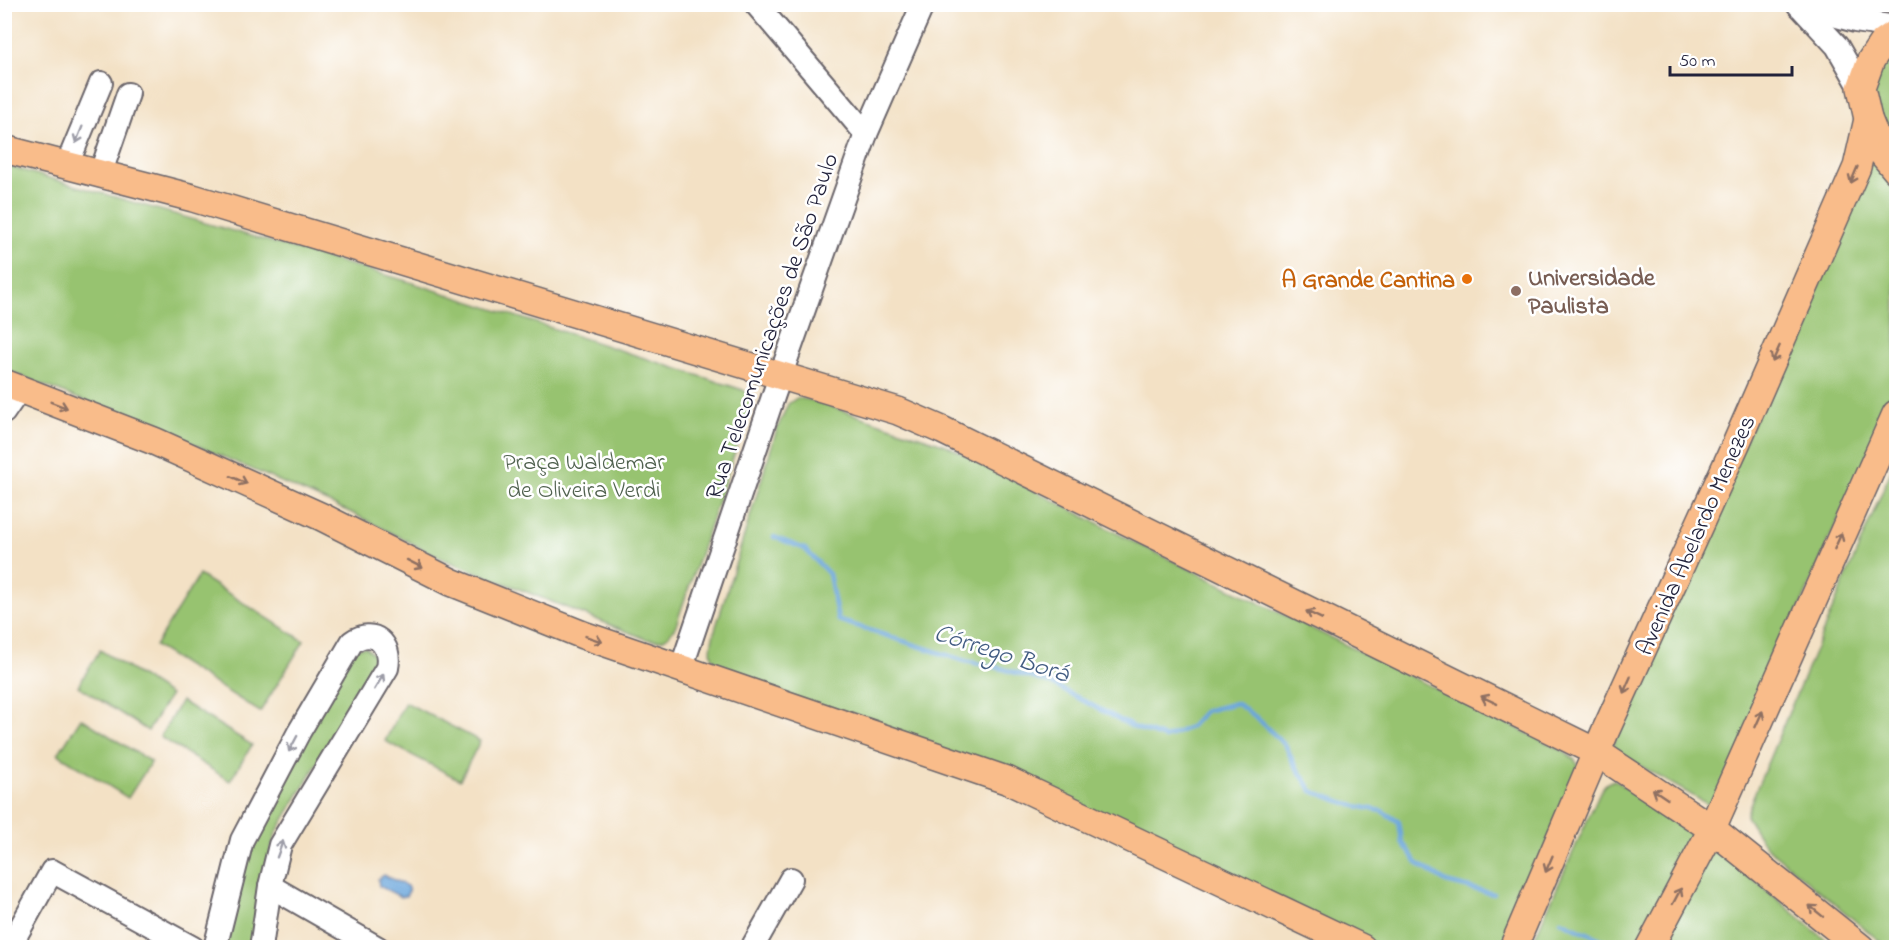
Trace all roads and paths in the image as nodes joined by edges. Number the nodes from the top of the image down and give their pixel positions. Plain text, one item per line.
1 (756, 4) edge
2 (923, 4) edge
3 (1799, 5) edge
4 (1896, 27) edge
5 (1896, 33) edge
6 (101, 83) dead end
7 (1861, 88) junction
8 (128, 94) dead end
9 (91, 105) junction
10 (119, 117) junction
11 (1868, 119) junction
12 (866, 134) junction
13 (4, 149) edge
14 (67, 165) junction
15 (1896, 170) edge
16 (101, 172) junction
17 (781, 376) junction
18 (12, 386) edge
19 (4, 412) edge
20 (1896, 414) edge
21 (681, 669) junction
22 (1598, 753) junction
23 (1711, 828) junction
24 (791, 879) dead end
25 (270, 886) junction
26 (9, 948) edge
27 (193, 948) edge
28 (215, 948) edge
29 (261, 948) edge
30 (378, 948) edge
31 (752, 948) edge
32 (1362, 948) edge
33 (1513, 948) edge
34 (1649, 948) edge
35 (1861, 948) edge

1 - 12 street
2 - 12 street, Rua Telecomunicações de São Paulo
3 - 4 street
3 - 7 street
5 - 7 main road
6 - 9 street
7 - 11 main road
8 - 10 street
9 - 10 street
9 -> 14 street
10 - 16 street
11 - 15 main road
11 -> 22 main road, Avenida Abelardo Menezes
12 - 17 street, Rua Telecomunicações de São Paulo
13 - 14 main road
14 - 16 main road
16 - 17 main road
17 - 21 street, Rua Telecomunicações de São Paulo
22 -> 17 main road
18 - 19 street
18 -> 21 main road
23 -> 20 main road
21 - 32 main road
23 -> 22 main road
22 -> 33 main road, Avenida Abelardo Menezes
34 -> 23 main road
35 -> 23 main road
24 - 31 street
25 -> 28 street
25 - 29 street
25 - 30 street
26 - 27 street

